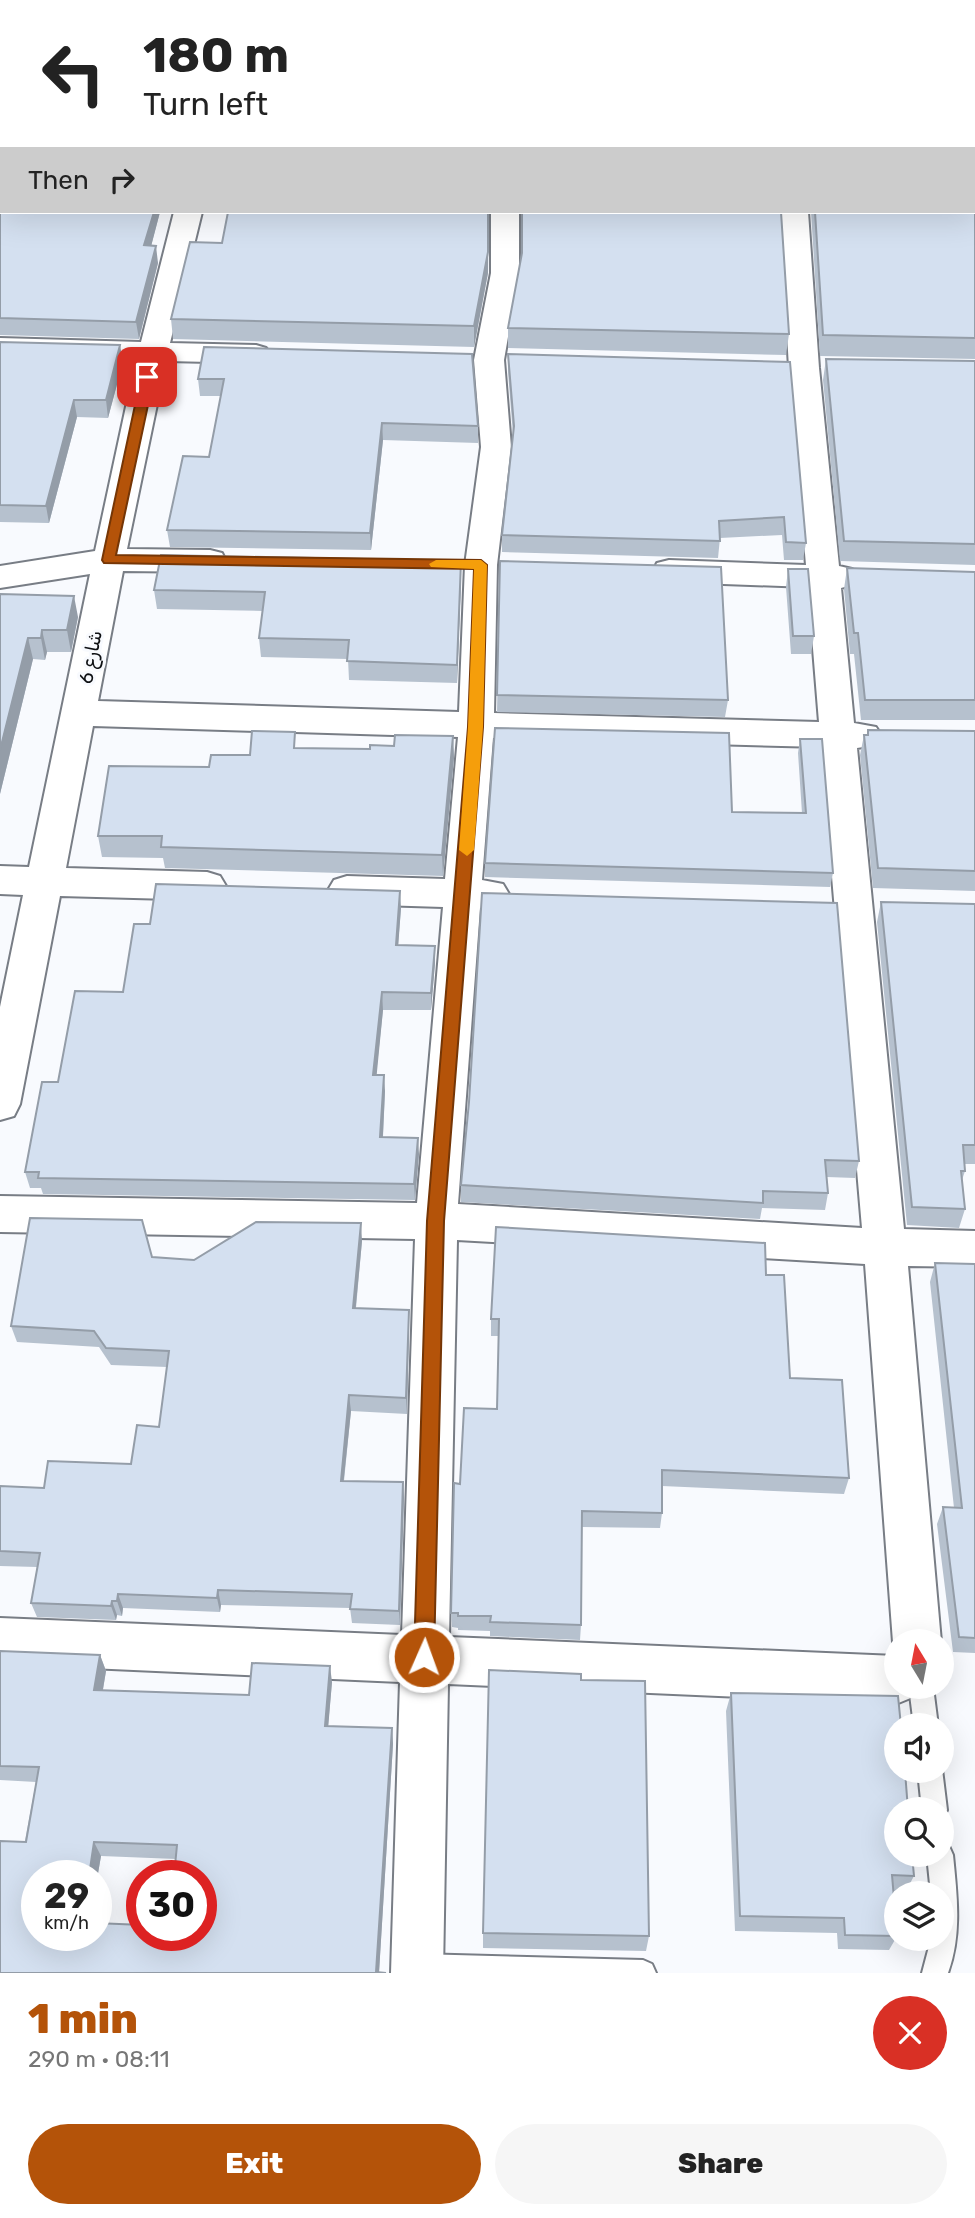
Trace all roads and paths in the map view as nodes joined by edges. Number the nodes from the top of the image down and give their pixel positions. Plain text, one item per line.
1 (187, 214) edge
2 (505, 214) edge
3 (794, 214) edge
4 (0, 347) edge
5 (153, 351) junction
6 (287, 355) edge
7 (109, 560) junction
8 (247, 562) edge
9 (645, 570) edge
10 (822, 576) junction
11 (0, 577) edge
12 (864, 577) edge
13 (79, 713) junction
14 (476, 727) junction
15 (838, 736) junction
16 (893, 736) edge
17 (0, 880) edge
18 (43, 881) junction
19 (246, 887) edge
20 (314, 889) edge
21 (463, 894) junction
22 (519, 895) edge
23 (0, 1104) edge
24 (0, 1214) edge
25 (436, 1221) junction
26 (885, 1247) junction
27 (975, 1249) edge
28 (916, 1629) edge
29 (0, 1641) edge
30 (424, 1657) junction
31 (884, 1679) edge
32 (941, 1867) edge
33 (417, 1970) edge
34 (643, 1973) edge
35 (935, 1973) edge

1 - 5 street, شارع 6
2 - 14 street
3 - 10 street
4 - 5 street
5 - 6 street
5 - 7 street, شارع 6
7 - 8 street
7 - 11 street
7 - 13 street, شارع 6
9 - 10 street
10 - 12 street
10 - 15 street
13 - 14 street
13 - 18 street, شارع 6
14 - 15 street
14 - 21 street
15 - 16 street
15 - 26 street
17 - 18 street
18 - 19 street
18 - 23 street, شارع 6
20 - 21 street
21 - 22 street
21 - 25 street
24 - 25 street
25 - 26 street
25 - 30 street
26 - 27 street
26 - 28 street
29 - 30 street
30 - 31 street
30 - 33 street
32 - 35 lane
33 - 34 lane

